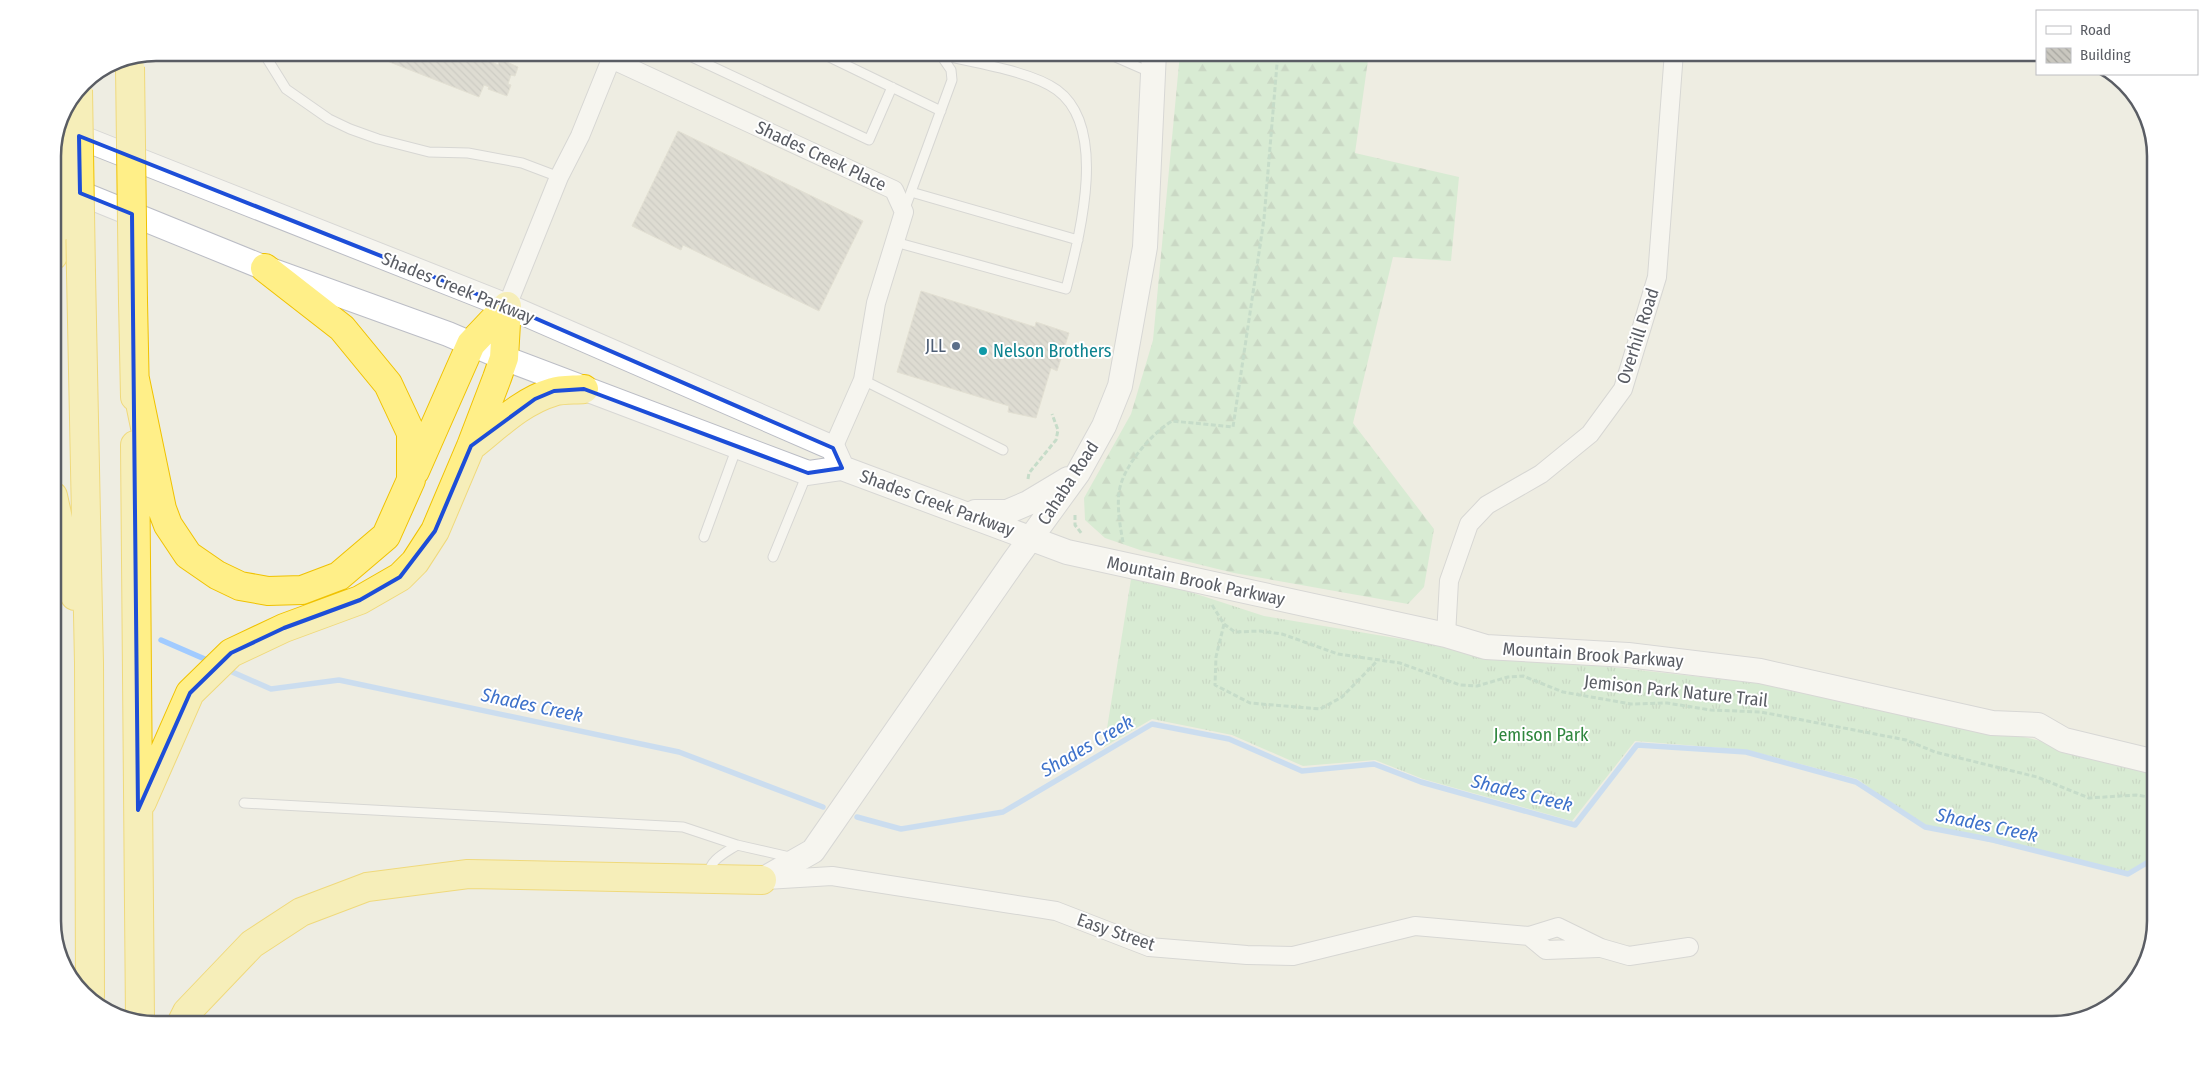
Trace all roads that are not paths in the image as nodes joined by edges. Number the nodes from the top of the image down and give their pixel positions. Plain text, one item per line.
1 (269, 61) edge
2 (610, 61) edge
3 (623, 61) edge
4 (700, 61) edge
5 (838, 61) edge
6 (945, 61) edge
7 (968, 61) edge
8 (1673, 61) edge
9 (1153, 63) edge
10 (130, 65) edge
11 (892, 87) junction
12 (78, 102) edge
13 (941, 111) junction
14 (65, 131) edge
15 (559, 177) junction
16 (61, 185) edge
17 (912, 192) junction
18 (904, 212) junction
19 (1078, 240) junction
20 (895, 242) junction
21 (265, 268) junction
22 (507, 306) junction
23 (471, 344) junction
24 (504, 358) junction
25 (135, 379) junction
26 (863, 380) junction
27 (584, 389) junction
28 (471, 446) junction
29 (737, 446) junction
30 (1003, 450) dead end
31 (837, 458) junction
32 (808, 473) junction
33 (1078, 473) junction
34 (411, 480) junction
35 (959, 512) junction
36 (61, 533) edge
37 (704, 537) dead end
38 (1032, 538) junction
39 (773, 557) dead end
40 (1446, 635) junction
41 (89, 663) junction
42 (2147, 760) edge
43 (244, 803) dead end
44 (138, 810) junction
45 (737, 845) junction
46 (799, 859) junction
47 (708, 879) junction
48 (762, 880) junction
49 (1688, 947) dead end
50 (90, 988) edge
51 (140, 1014) edge
52 (185, 1016) edge

1 - 15 lane
2 - 15 street, Shades Creek Place
3 - 18 street, Shades Creek Place
4 - 11 lane
5 - 11 lane
6 - 13 lane
7 - 19 lane
8 - 40 street, Overhill Road
9 - 33 main road, Cahaba Road
10 - 25 highway, bridge
11 - 13 lane
12 - 41 highway, bridge
13 - 17 lane
14 - 22 main road, Shades Creek Parkway
15 - 22 street, Shades Creek Place
16 - 21 main road, Shades Creek Parkway
17 - 18 lane
17 - 19 lane
18 - 20 street
19 - 20 lane
20 - 26 street
21 - 23 main road, Shades Creek Parkway
21 - 34 highway
22 - 23 highway
22 - 24 highway
22 - 31 main road, Shades Creek Parkway
23 - 24 main road, Shades Creek Parkway
23 - 34 highway
24 - 27 main road, Shades Creek Parkway
24 - 28 highway
25 - 34 highway
25 - 44 highway
26 - 30 lane
26 - 31 street
27 - 28 highway
27 - 29 main road, Shades Creek Parkway
28 - 44 highway
29 - 32 main road, Shades Creek Parkway
29 - 37 lane
31 - 32 main road, Shades Creek Parkway
31 - 35 main road, Shades Creek Parkway
32 - 39 lane
33 - 35 main road
33 - 38 main road, Cahaba Road
35 - 38 main road, Shades Creek Parkway
36 - 41 highway
38 - 40 main road, Mountain Brook Parkway
38 - 46 main road, Cahaba Road
40 - 42 main road, Mountain Brook Parkway
41 - 50 highway
43 - 45 lane
44 - 51 highway
45 - 46 lane
45 - 47 lane
46 - 48 main road, Cahaba Road
47 - 48 highway
47 - 52 highway
48 - 49 street, Easy Street

